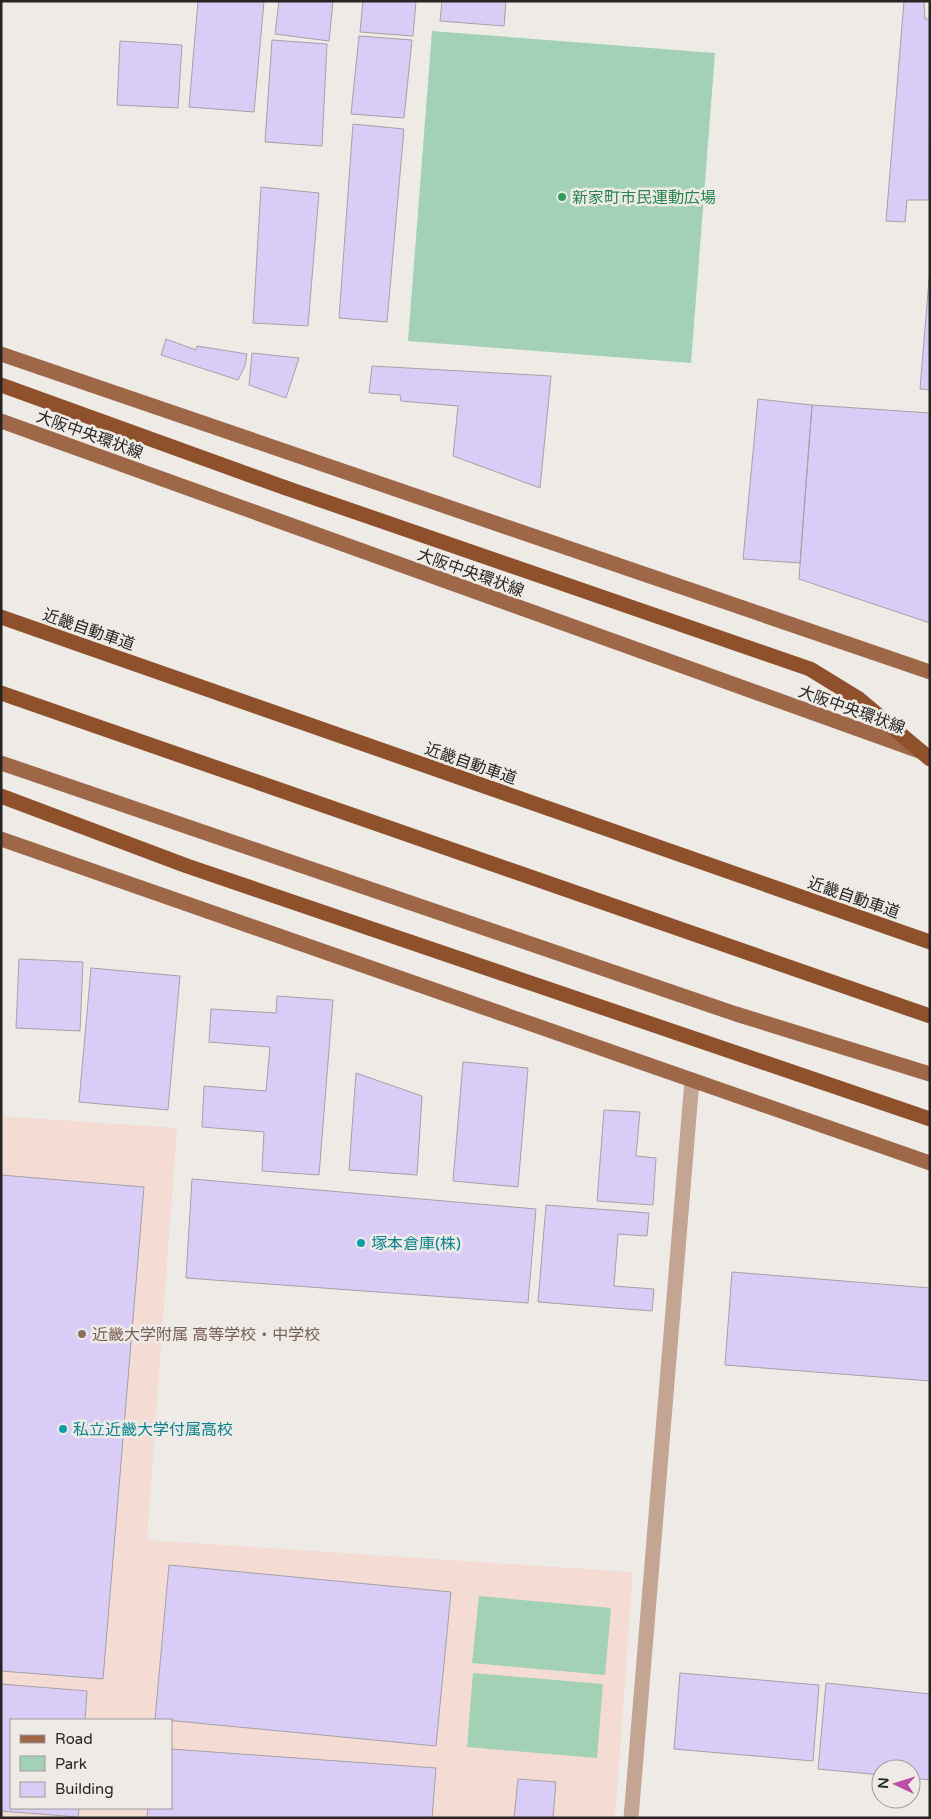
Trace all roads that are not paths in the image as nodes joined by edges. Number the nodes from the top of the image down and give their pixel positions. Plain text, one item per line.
1 (1, 354) edge
2 (1, 385) edge
3 (1, 421) edge
4 (1, 617) edge
5 (930, 672) edge
6 (1, 692) edge
7 (930, 757) edge
8 (1, 763) edge
9 (1, 796) edge
10 (1, 839) edge
11 (930, 942) edge
12 (930, 1016) edge
13 (930, 1074) edge
14 (692, 1080) junction
15 (930, 1119) edge
16 (930, 1163) edge
17 (631, 1818) edge

1 - 5 main road
2 - 7 highway, bridge
3 - 7 main road, 大阪中央環状線
4 - 11 highway, 近畿自動車道
6 - 12 highway
8 - 13 main road
9 - 15 highway
10 - 14 main road
14 - 16 main road
14 - 17 street

